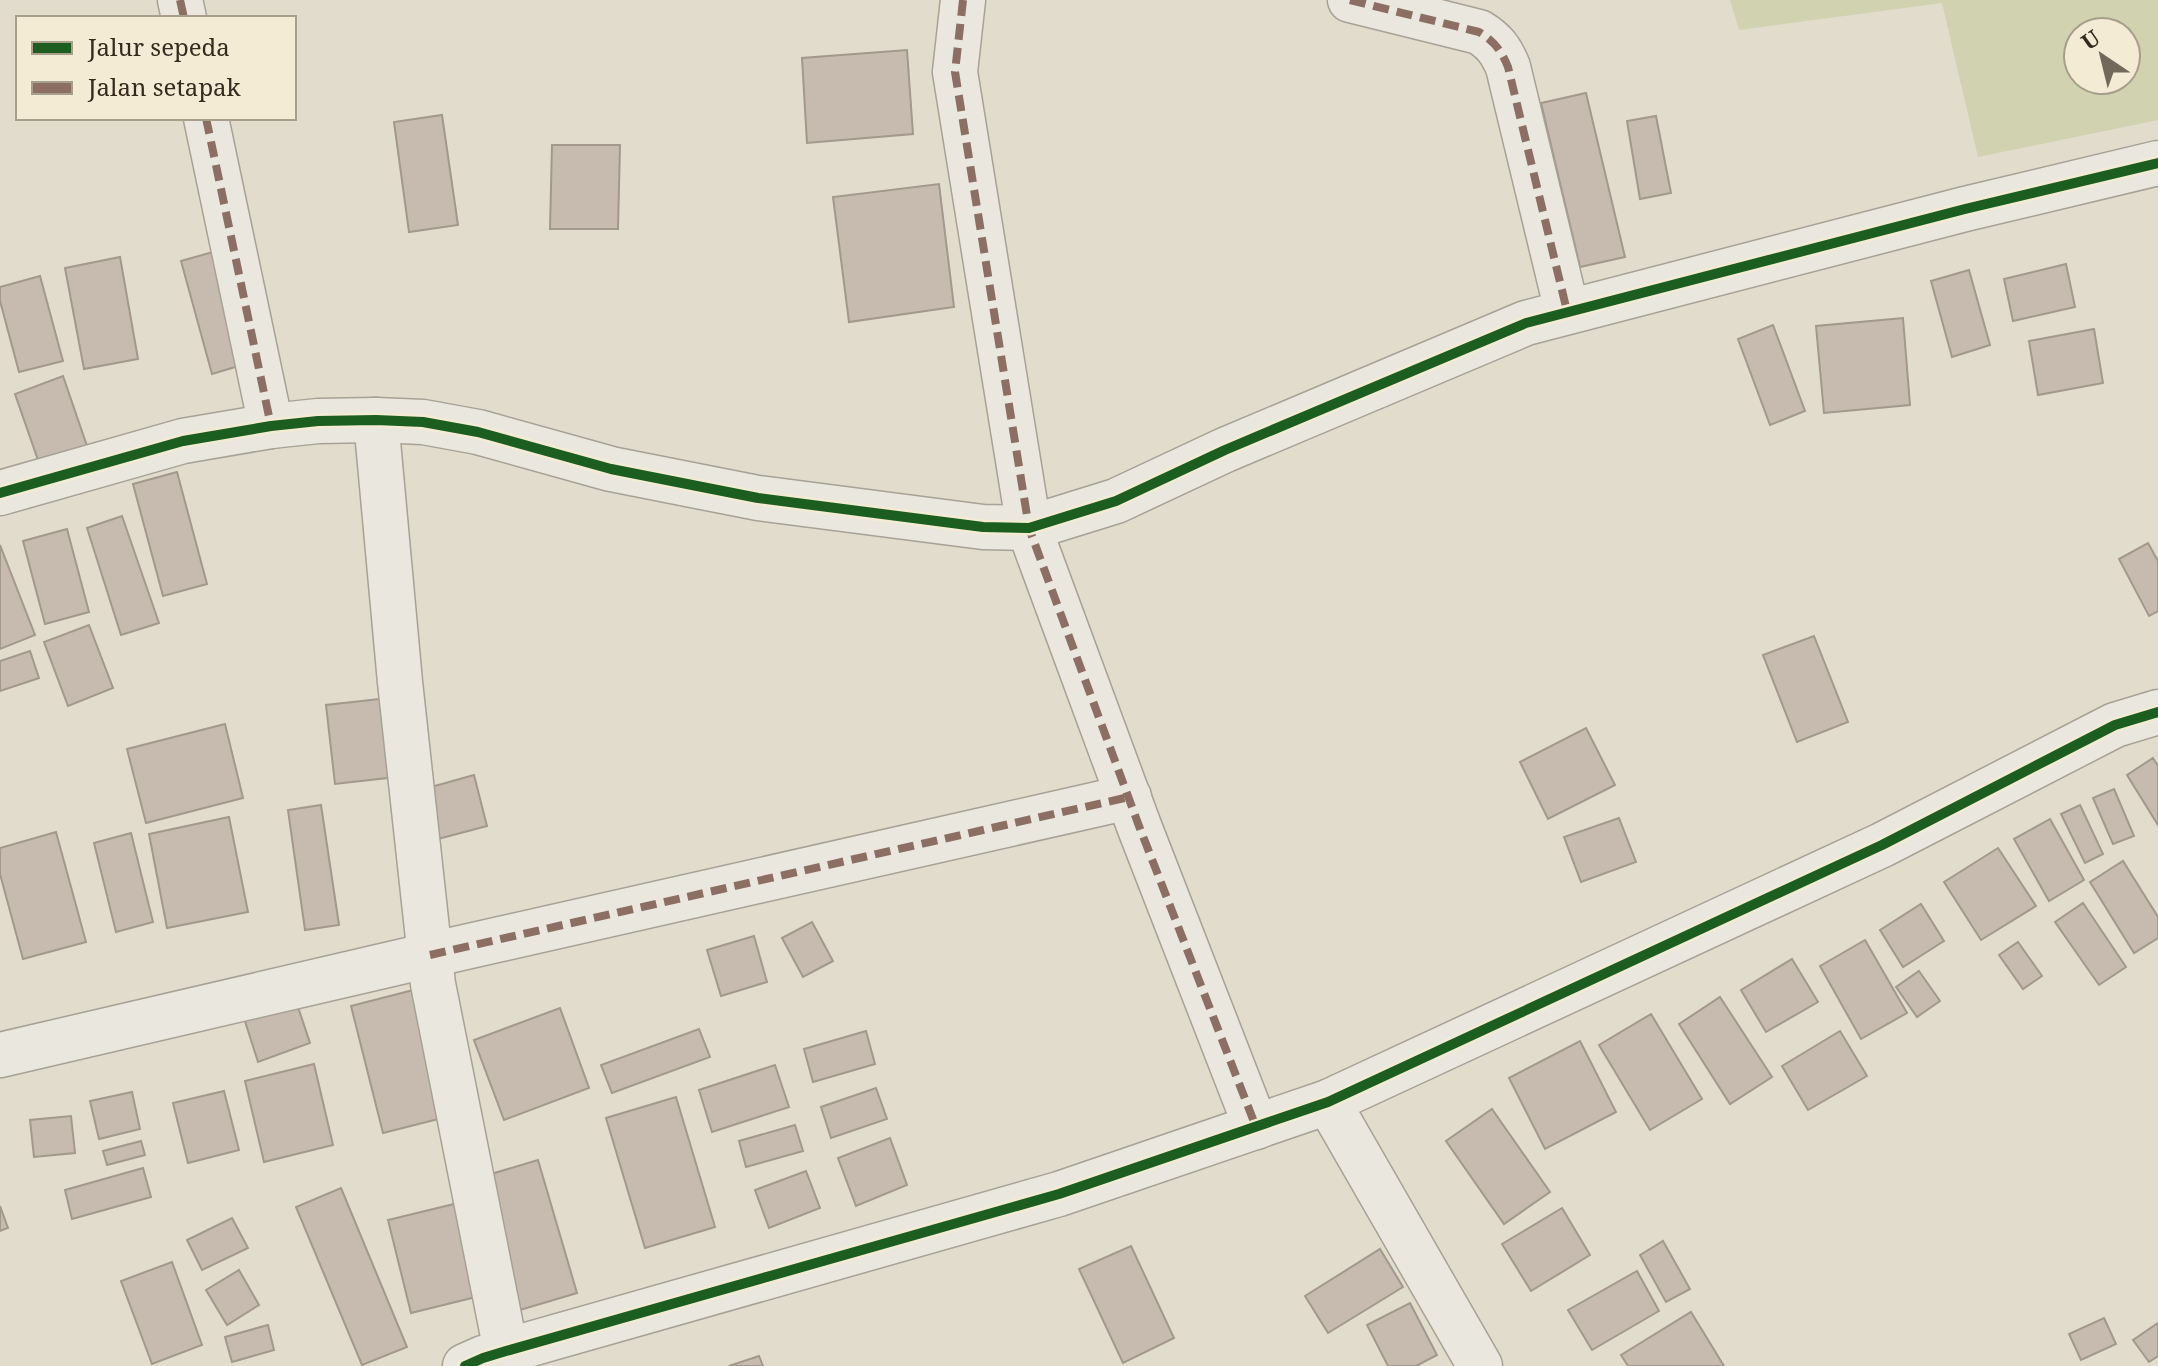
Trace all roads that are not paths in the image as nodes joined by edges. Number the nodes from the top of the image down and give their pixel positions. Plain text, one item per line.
1 (963, 0) edge
2 (1350, 0) edge
3 (206, 120) edge
4 (2158, 163) edge
5 (1567, 311) junction
6 (376, 420) junction
7 (271, 426) junction
8 (0, 493) edge
9 (1029, 528) junction
10 (2158, 712) edge
11 (1129, 797) junction
12 (430, 955) junction
13 (0, 1055) edge
14 (1328, 1102) junction
15 (1256, 1127) junction
16 (506, 1351) junction
17 (465, 1366) edge
18 (1480, 1366) edge

1 - 9 street
2 - 5 street
3 - 7 street
4 - 5 street
5 - 9 street
6 - 7 street
6 - 9 street
6 - 12 street
7 - 8 street
9 - 11 street
10 - 14 street
11 - 12 street
11 - 15 street
12 - 13 street
12 - 16 street
14 - 15 street
14 - 18 street
15 - 16 street
16 - 17 street

